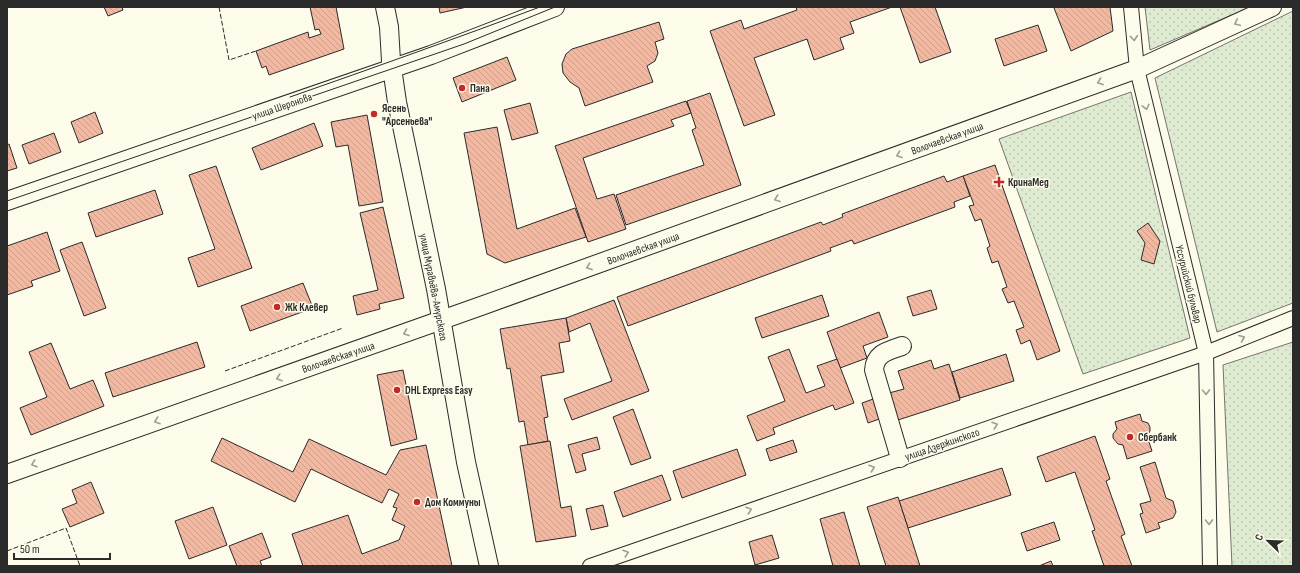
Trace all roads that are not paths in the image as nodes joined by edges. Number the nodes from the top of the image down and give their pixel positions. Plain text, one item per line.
1 (385, 7) edge
2 (556, 7) edge
3 (1131, 7) edge
4 (1272, 7) edge
5 (393, 68) junction
6 (1137, 69) junction
7 (7, 201) edge
8 (1293, 318) edge
9 (442, 319) junction
10 (902, 346) dead end
11 (1206, 353) junction
12 (900, 458) junction
13 (7, 474) edge
14 (489, 566) edge
15 (590, 566) edge
16 (1210, 566) edge

1 - 5 main road, улица Муравьёва-Амурского
2 - 5 main road, улица Шеронова
3 -> 6 street, Уссурийский бульвар
4 -> 6 main road, Волочаевская улица
5 - 7 main road, улица Шеронова
5 - 9 main road, улица Муравьёва-Амурского
6 -> 9 main road, Волочаевская улица
6 -> 11 street, Уссурийский бульвар
11 -> 8 street, улица Дзержинского
9 -> 13 main road, Волочаевская улица
9 - 14 main road, улица Муравьёва-Амурского
10 - 12 main road
12 -> 11 street, улица Дзержинского
11 -> 16 street, Уссурийский бульвар
15 -> 12 street, улица Дзержинского

